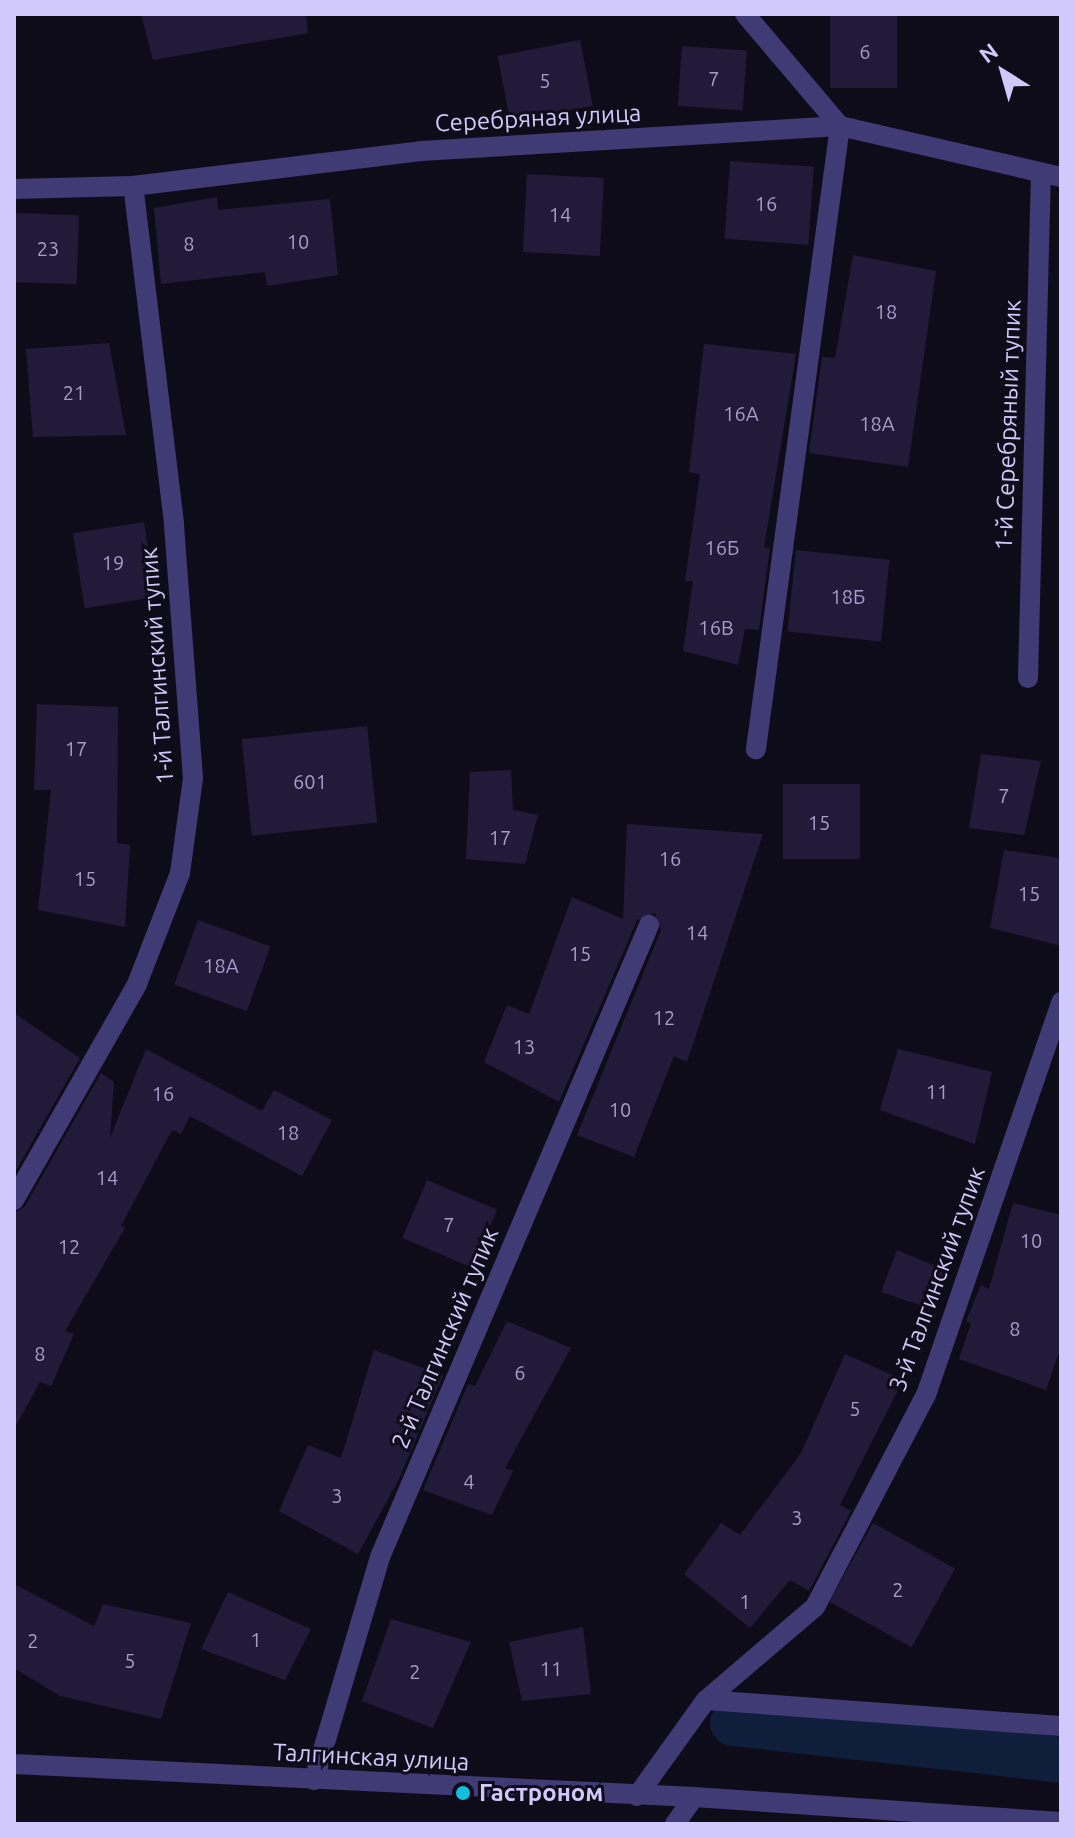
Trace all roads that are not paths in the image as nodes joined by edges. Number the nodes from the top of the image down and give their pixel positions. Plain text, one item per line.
1 (745, 14) edge
2 (840, 126) junction
3 (1051, 175) edge
4 (133, 186) junction
5 (14, 189) edge
6 (1028, 678) dead end
7 (756, 749) dead end
8 (649, 925) dead end
9 (1061, 1002) edge
10 (14, 1200) edge
11 (706, 1700) junction
12 (1061, 1726) edge
13 (14, 1764) edge
14 (314, 1780) junction
15 (637, 1796) junction
16 (694, 1797) junction
17 (1061, 1822) edge
18 (675, 1824) edge

1 - 2 street
2 - 3 street, Серебряная улица
2 - 4 street, Серебряная улица
2 - 7 street
3 - 6 street, 1-й Серебряный тупик
4 - 5 street, Серебряная улица
4 - 10 street, 1-й Талгинский тупик
8 - 14 street, 2-й Талгинский тупик
9 - 11 street, 3-й Талгинский тупик
11 - 12 street
11 - 15 street, 3-й Талгинский тупик
13 - 14 street, Талгинская улица
14 - 15 street, Талгинская улица
15 - 16 street, Талгинская улица
16 - 17 street, Талгинская улица
16 - 18 street

